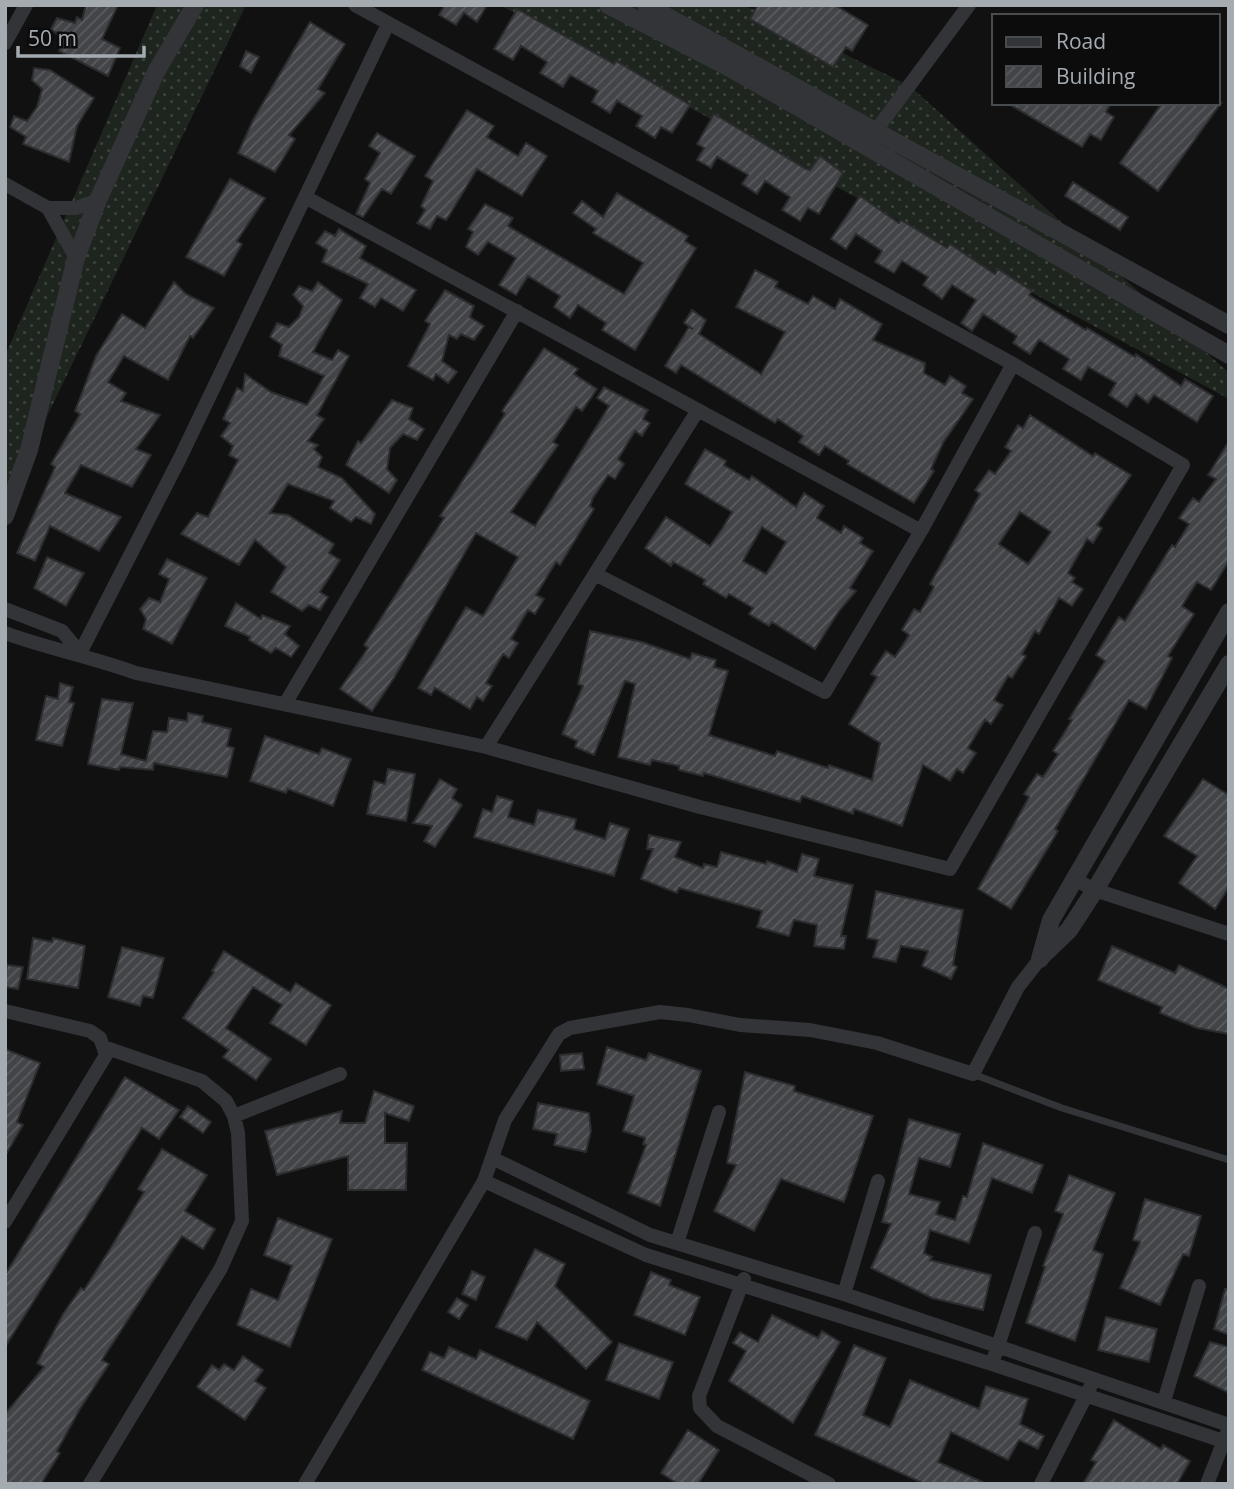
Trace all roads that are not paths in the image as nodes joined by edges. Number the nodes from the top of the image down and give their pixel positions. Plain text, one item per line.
1 (26, 5) edge
2 (195, 5) edge
3 (355, 5) edge
4 (608, 5) edge
5 (646, 5) edge
6 (968, 5) edge
7 (388, 24) junction
8 (5, 43) edge
9 (877, 130) junction
10 (5, 184) edge
11 (305, 197) junction
12 (99, 200) junction
13 (48, 208) junction
14 (76, 258) junction
15 (517, 312) junction
16 (1229, 325) edge
17 (1229, 355) edge
18 (1013, 364) junction
19 (698, 410) junction
20 (5, 516) edge
21 (921, 531) junction
22 (597, 575) junction
23 (5, 609) edge
24 (1229, 612) edge
25 (5, 633) edge
26 (80, 653) junction
27 (1229, 664) edge
28 (285, 704) junction
29 (486, 747) junction
30 (1074, 879) junction
31 (1096, 890) junction
32 (1229, 934) edge
33 (1040, 959) junction
34 (5, 1011) edge
35 (104, 1046) junction
36 (340, 1074) dead end
37 (973, 1074) junction
38 (719, 1112) dead end
39 (234, 1116) junction
40 (492, 1158) junction
41 (1229, 1160) edge
42 (484, 1181) junction
43 (878, 1181) dead end
44 (5, 1222) edge
45 (1035, 1233) dead end
46 (677, 1243) junction
47 (748, 1266) junction
48 (742, 1286) junction
49 (1199, 1286) dead end
50 (844, 1294) junction
51 (999, 1344) junction
52 (992, 1364) junction
53 (1096, 1377) junction
54 (1087, 1395) junction
55 (1164, 1401) junction
56 (1227, 1435) edge
57 (311, 1480) edge
58 (90, 1484) edge
59 (829, 1484) edge
60 (1041, 1484) edge
61 (1208, 1484) edge

1 - 8 street
2 - 12 street
3 - 7 street
4 - 17 street
5 - 9 street
6 - 9 street
7 - 11 street
7 - 18 street
9 - 16 street
10 - 13 street
11 - 15 street
11 - 26 street
12 - 13 street
12 - 14 street
13 - 14 street
14 - 20 street
15 - 19 street
15 - 28 street
18 - 21 street
18 - 29 street
19 - 21 street
19 - 22 street
21 - 22 street
22 - 29 street
23 - 26 street
24 - 30 street
25 - 26 street
26 - 28 street
27 - 31 street
28 - 29 street
30 - 31 street
30 - 33 street
31 - 32 street
31 - 33 street
33 - 37 street
34 - 35 street
35 - 39 street
35 - 44 street
36 - 39 street
37 - 40 street
37 - 41 lane
38 - 46 street
39 - 58 street
40 - 42 street
40 - 46 street
42 - 48 street
42 - 57 street
43 - 50 street
45 - 51 street
46 - 47 street
47 - 48 street
47 - 50 street
48 - 52 street
48 - 59 street
49 - 55 street
50 - 51 street
51 - 52 street
51 - 53 street
52 - 54 street
53 - 54 street
53 - 55 street
54 - 56 street
54 - 60 street
55 - 56 street
56 - 61 street

